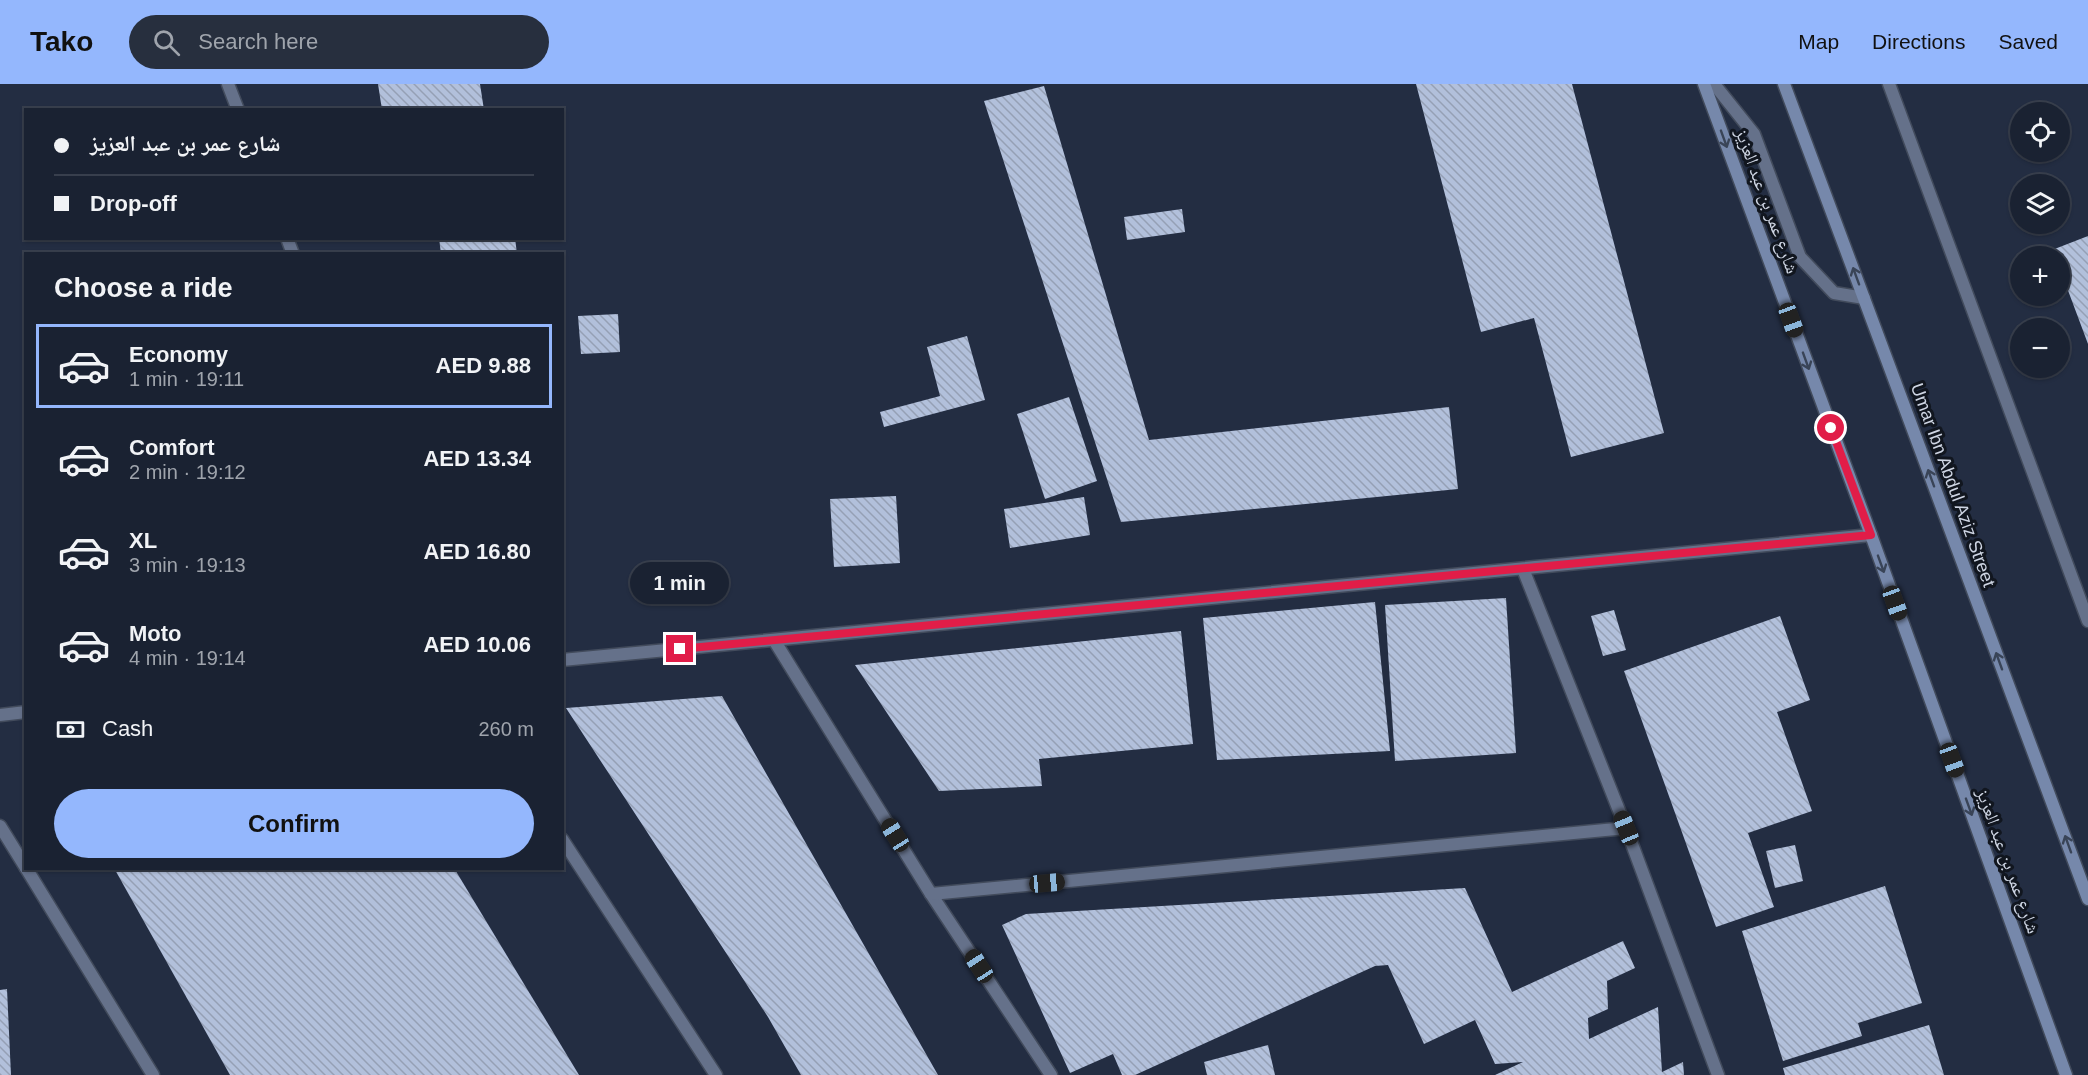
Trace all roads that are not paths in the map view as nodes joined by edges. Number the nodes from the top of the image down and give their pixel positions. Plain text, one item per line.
1 (228, 84) edge
2 (1704, 84) edge
3 (1714, 84) edge
4 (1784, 84) edge
5 (1888, 84) edge
6 (237, 108) edge
7 (1864, 298) junction
8 (1871, 535) junction
9 (1523, 569) junction
10 (2088, 621) edge
11 (774, 640) junction
12 (564, 660) edge
13 (24, 712) edge
14 (0, 715) edge
15 (0, 826) edge
16 (1626, 828) junction
17 (564, 842) edge
18 (24, 865) edge
19 (27, 870) edge
20 (931, 894) junction
21 (2088, 899) edge
22 (153, 1075) edge
23 (716, 1075) edge
24 (1051, 1075) edge
25 (1718, 1075) edge
26 (2066, 1075) edge

1 - 6 street
2 -> 8 main road, شارع عمر بن عبد العزيز
3 - 7 street
7 -> 4 main road, Umar Ibn Abdul Aziz Street
5 - 10 street
21 -> 7 main road, Umar Ibn Abdul Aziz Street
8 - 9 street
8 -> 26 main road, شارع عمر بن عبد العزيز
9 - 11 street
9 - 16 street
11 - 12 street
11 - 20 street
13 - 14 street
15 - 18 street
16 - 20 street
16 - 25 street
17 - 23 street
19 - 22 street
20 - 24 street

